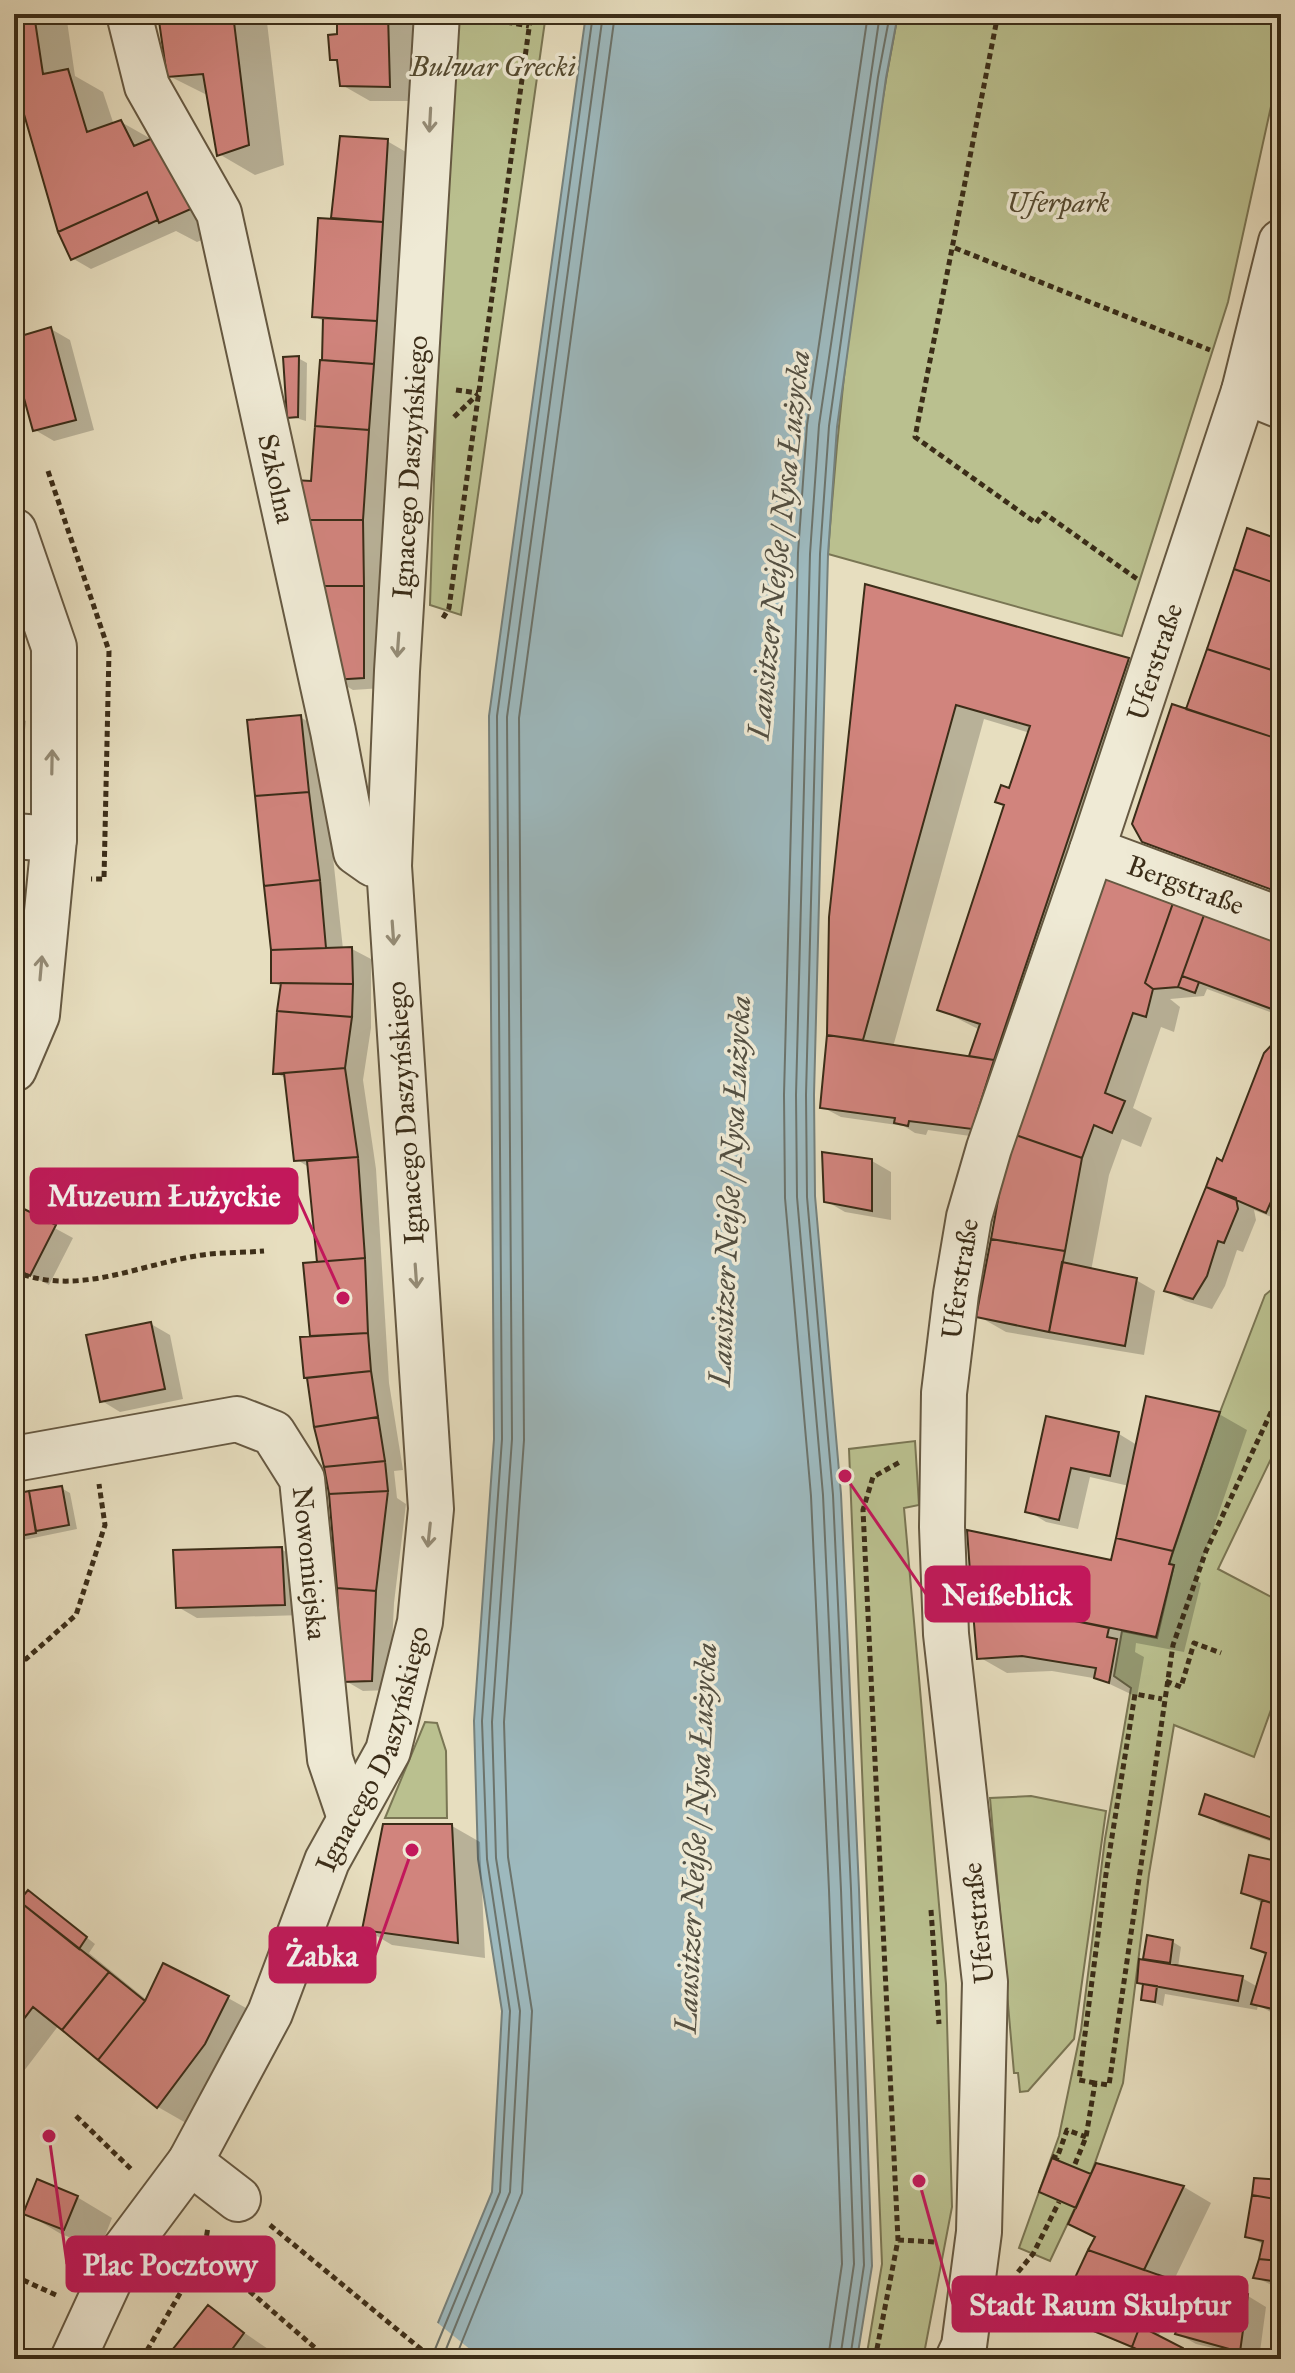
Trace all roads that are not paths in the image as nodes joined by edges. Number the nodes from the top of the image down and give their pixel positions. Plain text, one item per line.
1 (129, 14) edge
2 (451, 15) edge
3 (1281, 242) edge
4 (1258, 387) edge
5 (14, 531) edge
6 (34, 838) edge
7 (1092, 850) junction
8 (389, 866) junction
9 (1281, 920) edge
10 (14, 1069) edge
11 (14, 1459) edge
12 (350, 1818) junction
13 (73, 2359) edge
14 (958, 2359) edge

1 - 8 street, Szkolna
2 -> 8 street, Ignacego Daszyńskiego
3 - 4 street, Uferstraße
4 - 7 street, Uferstraße
6 -> 5 street
10 -> 6 street
7 - 9 street, Bergstraße
7 - 14 street, Uferstraße
8 -> 12 street, Ignacego Daszyńskiego
11 - 12 street, Nowomiejska
12 - 13 street, Ignacego Daszyńskiego

